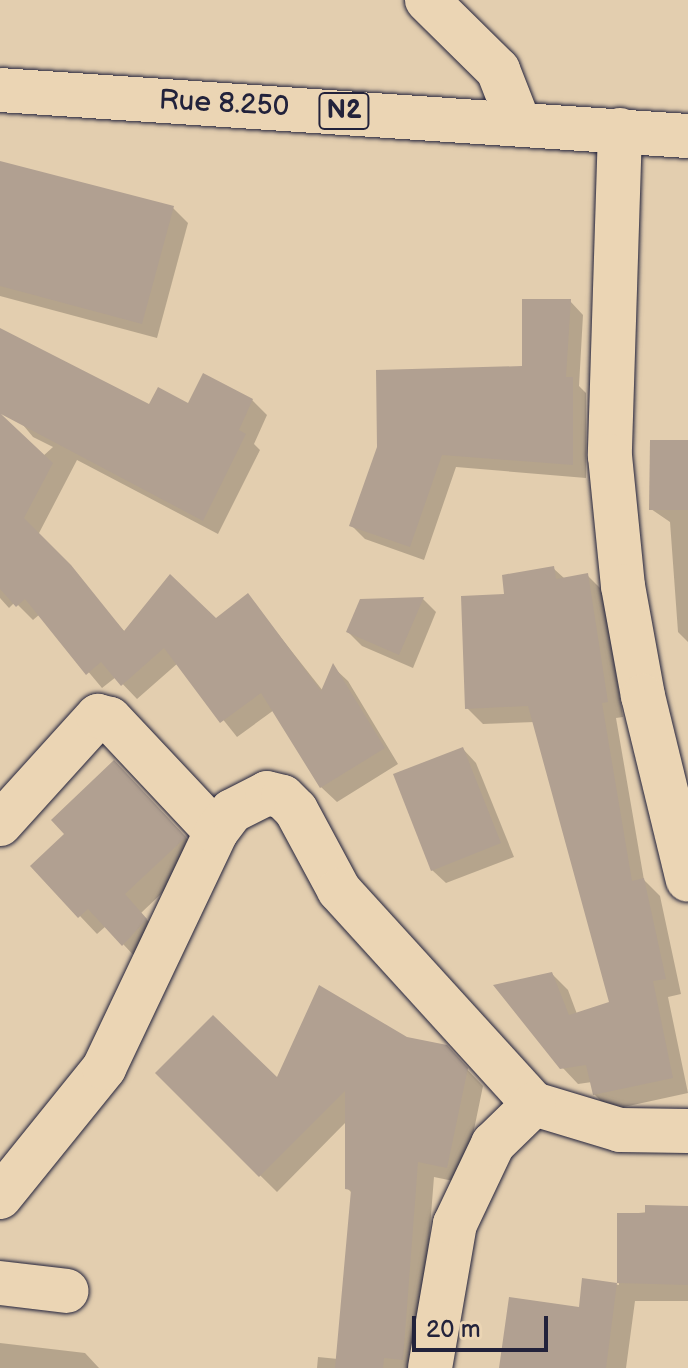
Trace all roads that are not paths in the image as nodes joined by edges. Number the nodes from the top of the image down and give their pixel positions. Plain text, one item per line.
1 (427, 0) edge
2 (0, 90) edge
3 (518, 121) junction
4 (620, 130) junction
5 (688, 136) edge
6 (0, 824) edge
7 (216, 832) junction
8 (688, 880) edge
9 (534, 1104) junction
10 (688, 1131) edge
11 (0, 1197) edge
12 (0, 1283) edge
13 (67, 1291) dead end
14 (430, 1368) edge

1 - 3 main road
2 - 3 main road, Rue 8.250 / N2
3 - 4 main road, Rue 8.250 / N2
4 - 5 main road, Rue 8.250 / N2
4 - 8 main road
6 - 7 main road
7 - 9 main road
7 - 11 main road
9 - 10 main road
9 - 14 main road
12 - 13 main road

